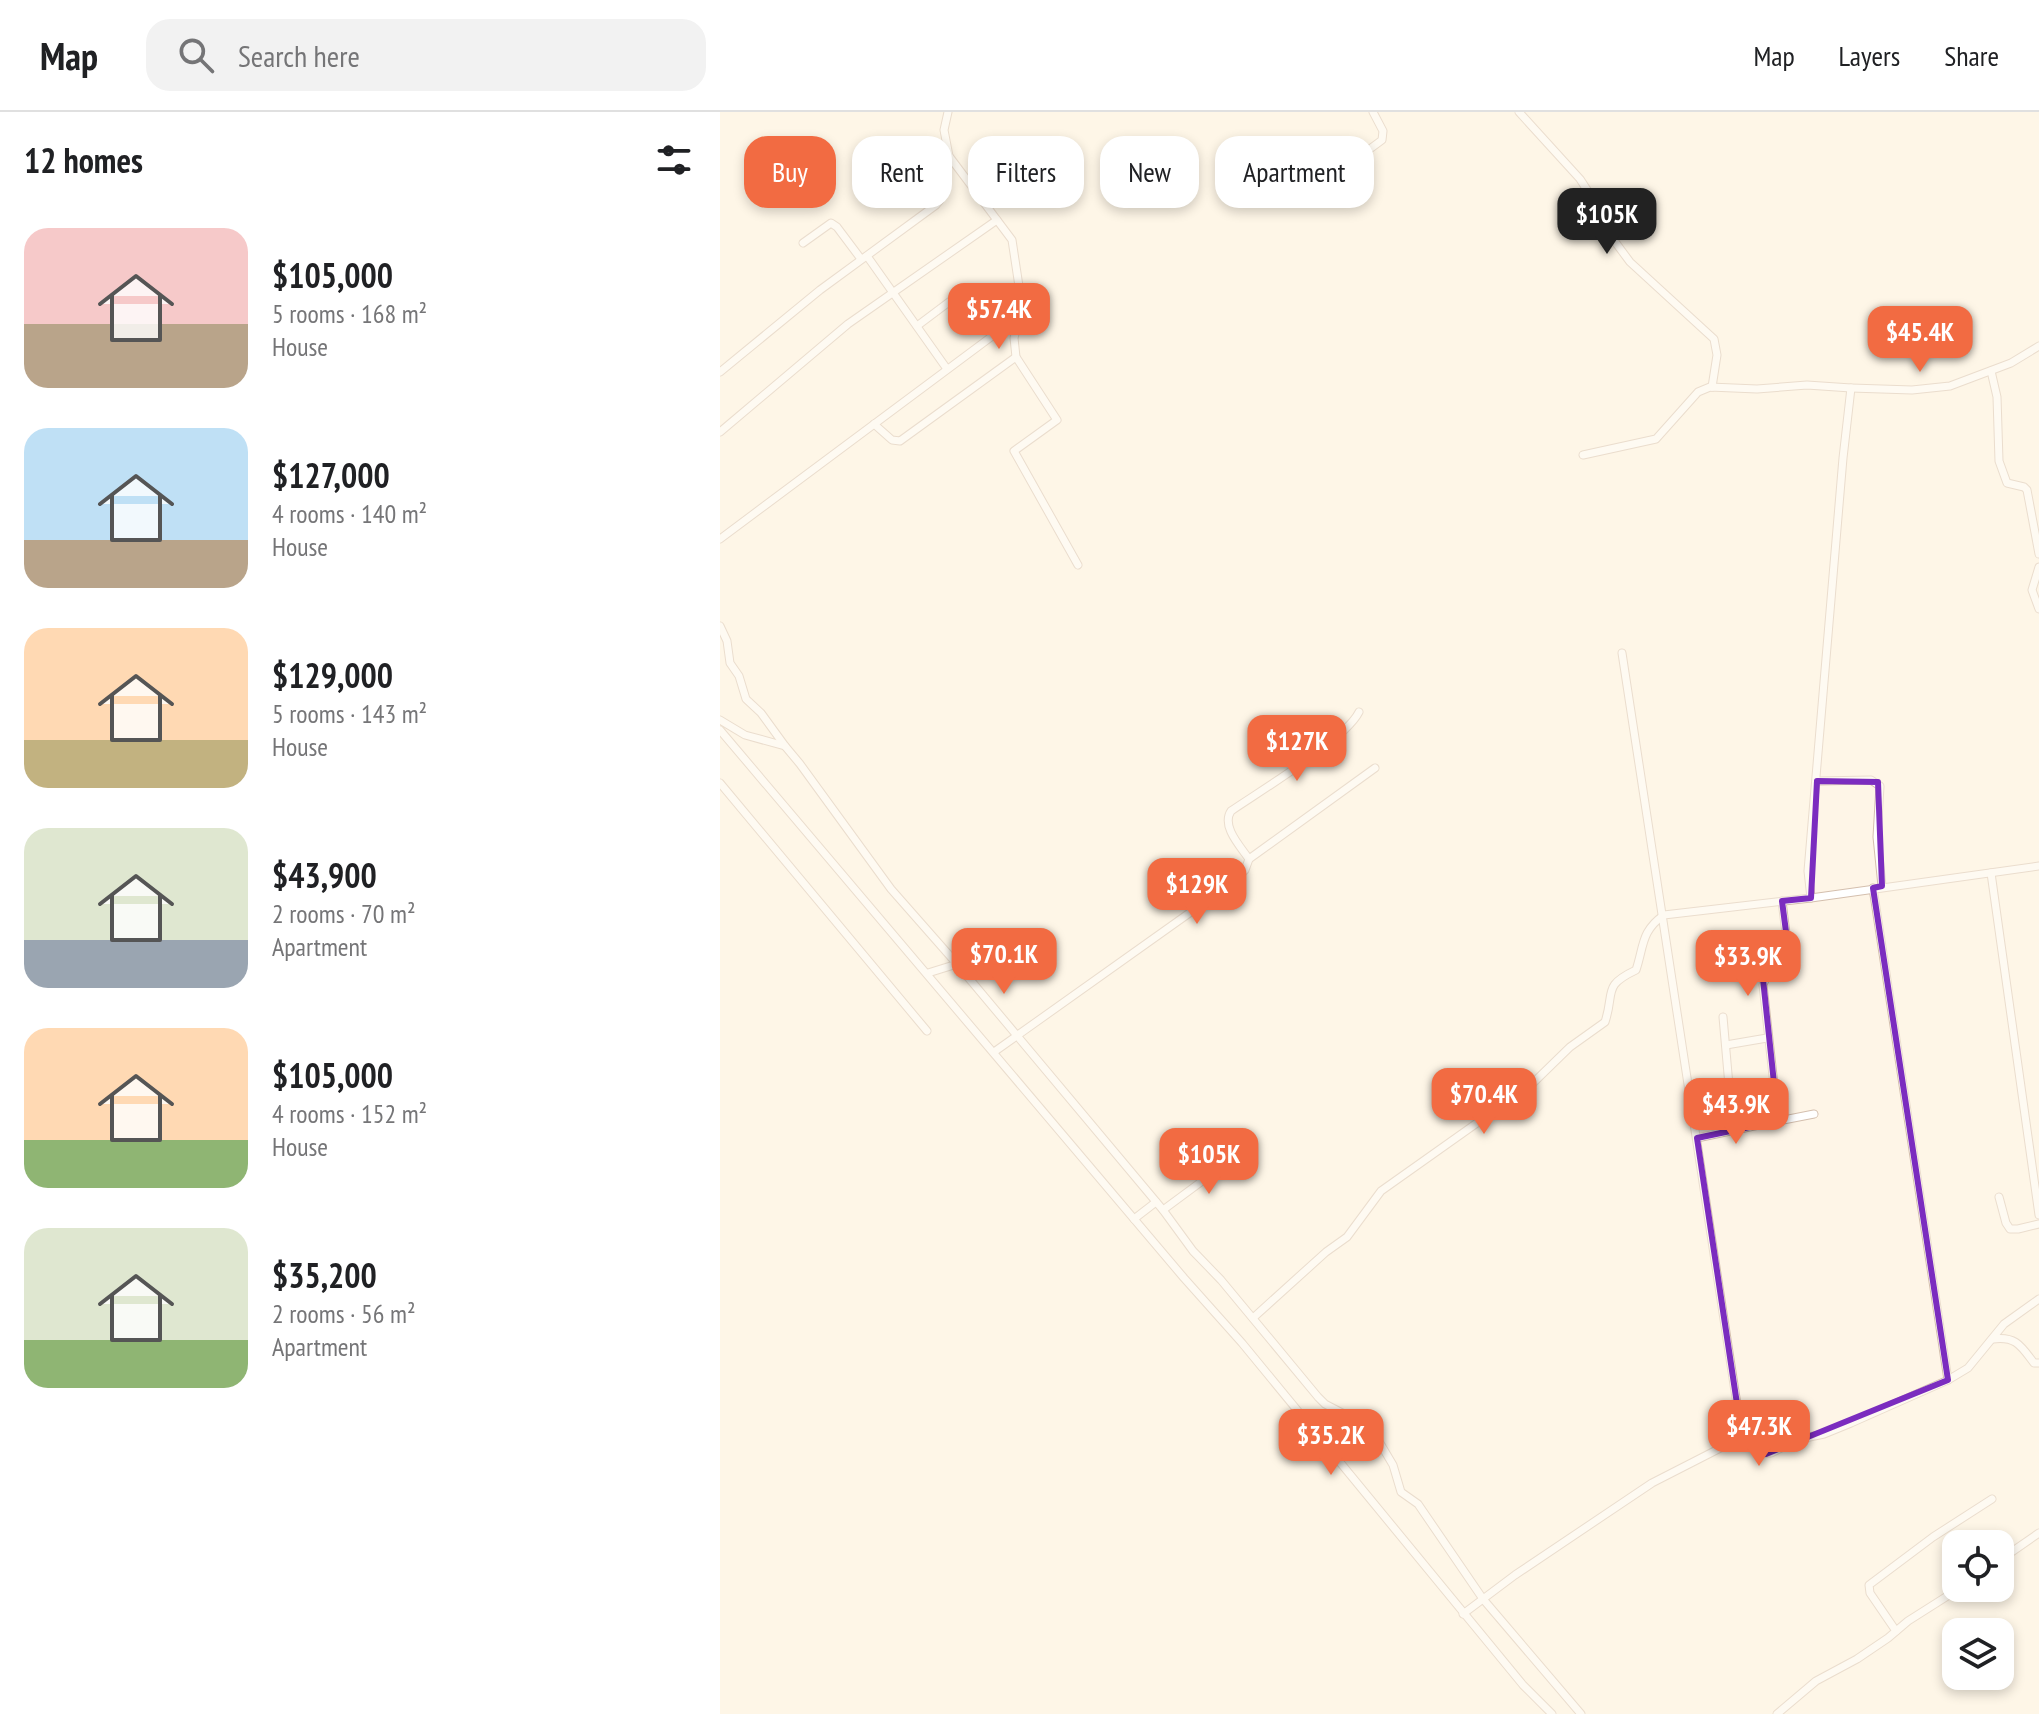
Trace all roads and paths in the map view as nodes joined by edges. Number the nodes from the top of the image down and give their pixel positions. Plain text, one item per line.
1 (948, 112) edge
2 (1373, 112) edge
3 (1519, 112) edge
4 (945, 136) edge
5 (1374, 146) edge
6 (952, 160) edge
7 (931, 208) edge
8 (997, 220) junction
9 (803, 243) dead end
10 (864, 258) junction
11 (965, 290) dead end
12 (892, 291) junction
13 (917, 326) junction
14 (1016, 327) junction
15 (2039, 346) edge
16 (1016, 357) junction
17 (947, 369) junction
18 (1991, 371) junction
19 (720, 372) edge
20 (1712, 387) junction
21 (1851, 388) junction
22 (874, 424) junction
23 (720, 432) edge
24 (1583, 455) dead end
25 (720, 539) edge
26 (2039, 554) edge
27 (1078, 565) dead end
28 (2039, 567) edge
29 (2039, 609) edge
30 (720, 626) edge
31 (1622, 653) dead end
32 (1359, 712) dead end
33 (720, 720) edge
34 (720, 730) edge
35 (785, 746) junction
36 (1375, 768) dead end
37 (1817, 781) junction
38 (720, 783) edge
39 (1249, 859) junction
40 (2039, 866) edge
41 (1991, 873) junction
42 (1878, 887) junction
43 (1811, 898) junction
44 (1782, 901) junction
45 (1664, 915) junction
46 (957, 964) junction
47 (928, 973) junction
48 (1723, 1017) dead end
49 (927, 1031) dead end
50 (1018, 1036) junction
51 (1767, 1038) junction
52 (1726, 1045) junction
53 (994, 1052) junction
54 (1814, 1114) dead end
55 (1778, 1121) junction
56 (1733, 1131) junction
57 (1697, 1138) junction
58 (1236, 1156) dead end
59 (1999, 1197) dead end
60 (1156, 1202) junction
61 (1163, 1210) junction
62 (2039, 1215) edge
63 (1134, 1219) junction
64 (2039, 1224) edge
65 (2039, 1299) edge
66 (1253, 1318) junction
67 (2004, 1324) junction
68 (2008, 1337) junction
69 (1993, 1339) junction
70 (2039, 1363) edge
71 (1948, 1380) junction
72 (1742, 1437) junction
73 (1992, 1499) dead end
74 (2039, 1533) edge
75 (2014, 1550) edge
76 (1483, 1599) junction
77 (1942, 1599) edge
78 (1463, 1614) junction
79 (1896, 1631) junction
80 (1552, 1714) edge
81 (1581, 1714) edge
82 (1777, 1714) edge

1 - 4 street
2 - 5 street
3 - 20 street
6 - 8 street
7 - 10 street
8 - 12 street
8 - 14 street
9 - 10 street
10 - 12 street
10 - 19 street
11 - 13 street
12 - 13 street
12 - 23 street
13 - 17 street
14 - 16 street
14 - 17 street
15 - 18 street
16 - 22 street
16 - 27 street
17 - 22 street
18 - 21 street
18 - 26 street
20 - 21 street
20 - 24 street
21 - 37 street
22 - 25 street
28 - 29 street
30 - 35 street
31 - 45 street
32 - 39 street
33 - 35 street
34 - 47 street
35 - 46 street
36 - 39 street
37 - 42 street
37 - 43 street
38 - 49 street
39 - 50 street
40 - 41 street
41 - 42 street
41 - 62 street
42 - 43 street
42 - 71 street
43 - 44 street
44 - 45 street
44 - 51 street
45 - 57 street
45 - 66 street
46 - 47 street
46 - 50 street
47 - 53 street
48 - 52 street
50 - 53 street
50 - 60 street
51 - 52 street
51 - 55 street
52 - 56 street
53 - 63 street
54 - 55 street
55 - 56 street
56 - 57 street
57 - 72 street
58 - 61 street
59 - 64 street
60 - 61 street
60 - 63 street
61 - 66 street
63 - 78 street
65 - 67 street
66 - 76 street
67 - 68 street
67 - 69 street
68 - 69 street
68 - 70 street
69 - 71 street
71 - 72 street
72 - 76 street
73 - 79 street
74 - 75 street
76 - 78 street
76 - 81 street
77 - 79 street
78 - 80 street
79 - 82 street

